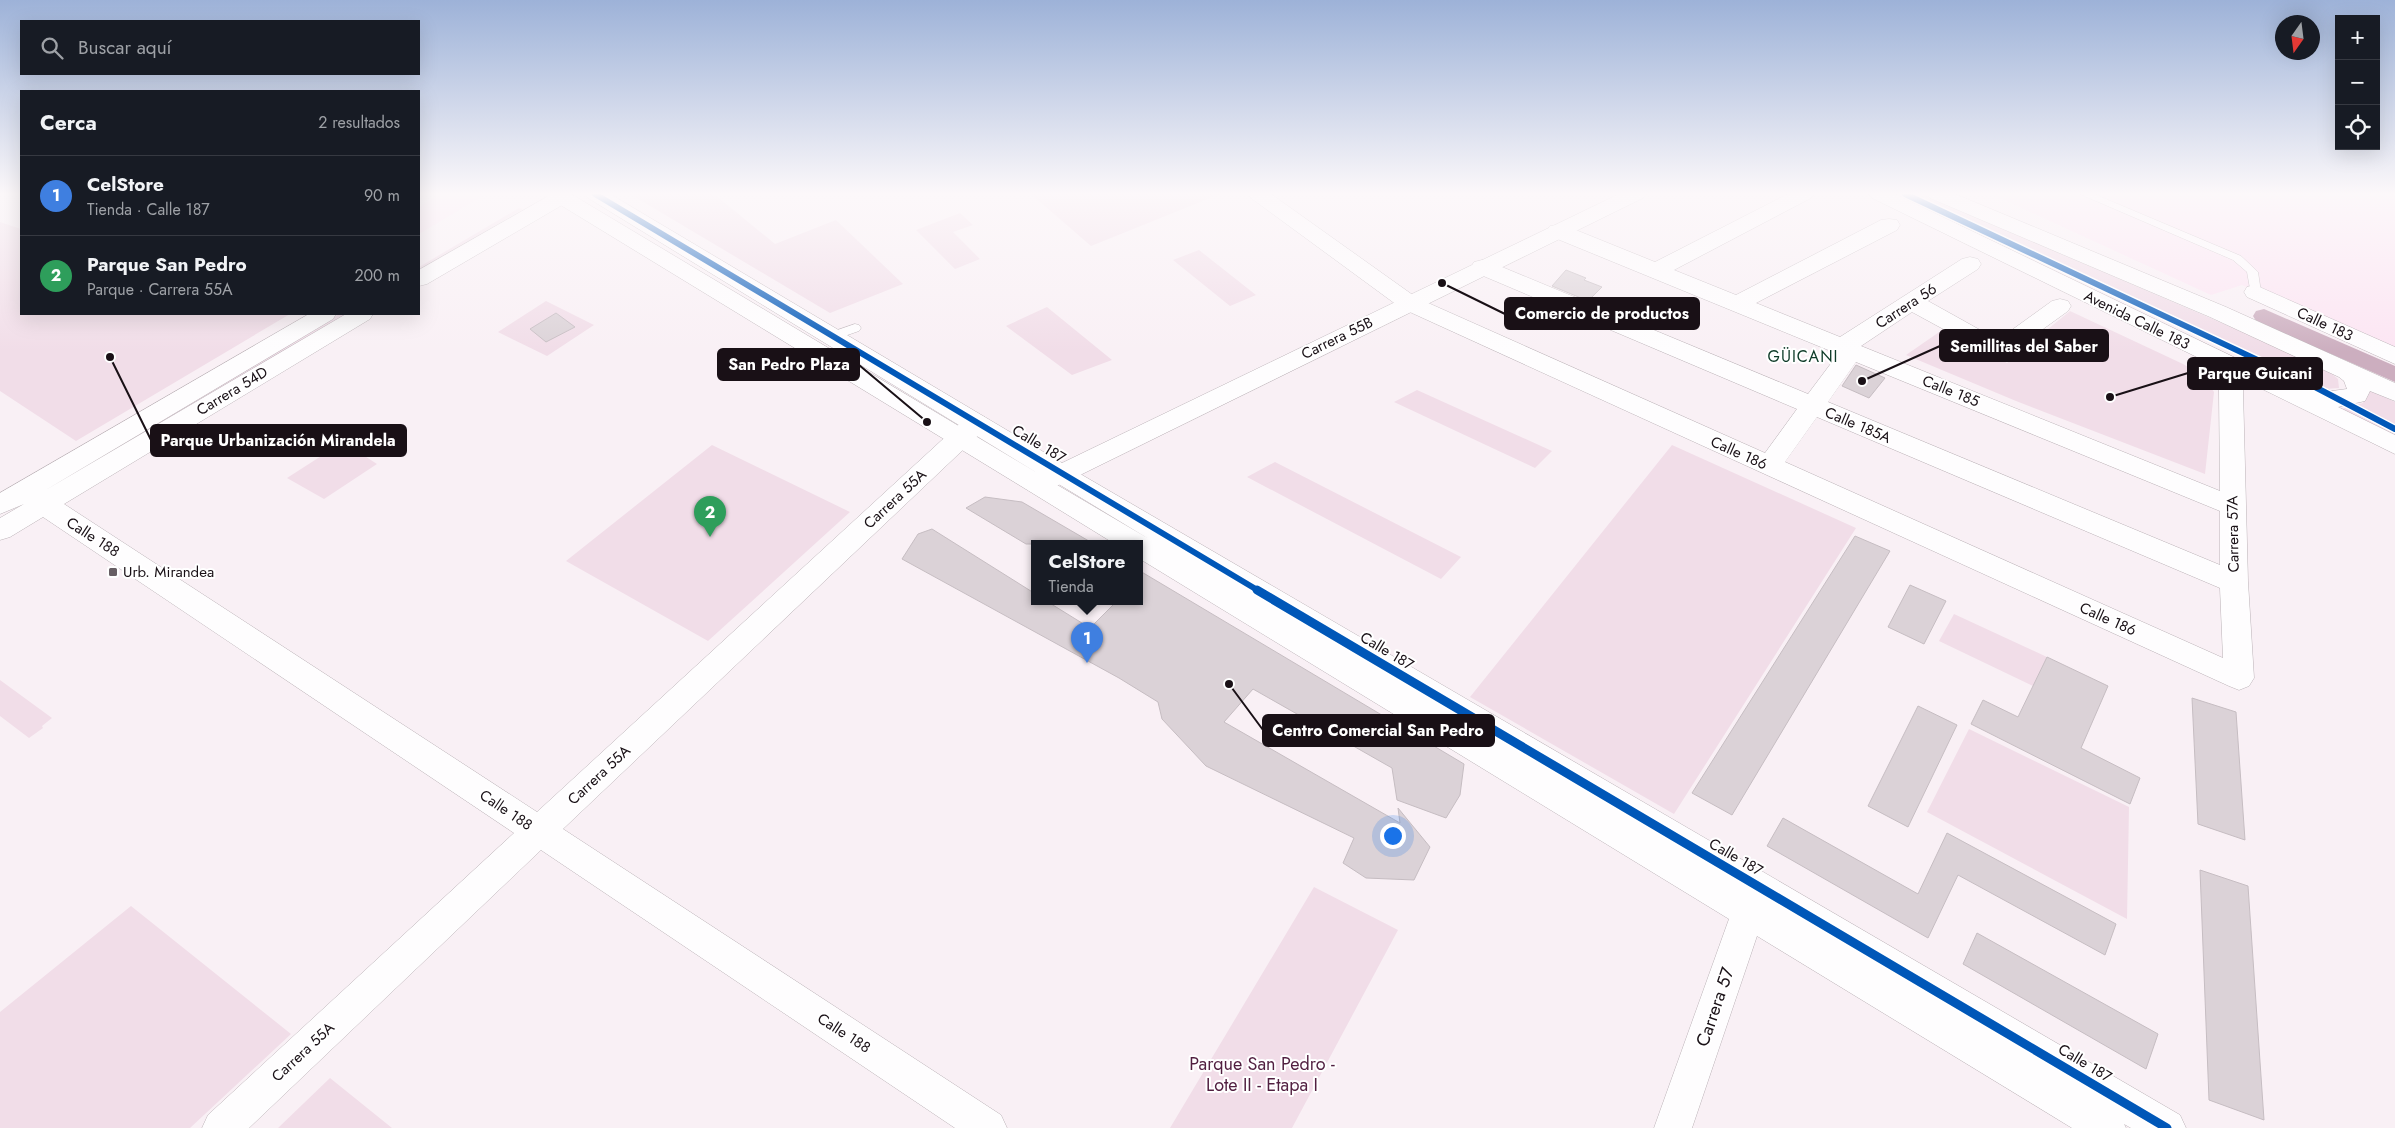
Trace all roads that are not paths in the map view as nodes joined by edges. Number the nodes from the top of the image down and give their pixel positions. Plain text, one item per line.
1 (438, 247) edge
2 (474, 247) edge
3 (647, 247) edge
4 (670, 247) edge
5 (1330, 247) edge
6 (1525, 247) edge
7 (1596, 247) edge
8 (1702, 247) edge
9 (1847, 247) edge
10 (1987, 247) edge
11 (2062, 247) edge
12 (2210, 247) edge
13 (420, 257) edge
14 (1970, 264) dead end
15 (1482, 267) junction
16 (1655, 271) junction
17 (420, 279) edge
18 (2080, 292) junction
19 (2255, 292) joint
20 (1912, 302) junction
21 (1409, 303) junction
22 (1736, 304) junction
23 (2060, 306) dead end
24 (322, 315) edge
25 (360, 315) edge
26 (855, 328) dead end
27 (1847, 349) junction
28 (818, 351) junction
29 (2395, 356) edge
30 (2345, 369) junction
31 (2231, 390) dead end
32 (2395, 392) edge
33 (1812, 406) junction
34 (968, 430) junction
35 (2395, 445) edge
36 (1769, 466) junction
37 (1050, 479) junction
38 (22, 500) edge
39 (2232, 506) junction
40 (0, 530) edge
41 (1131, 540) edge
42 (1143, 548) edge
43 (2234, 582) junction
44 (2239, 678) joint
45 (538, 832) junction
46 (1753, 899) junction
47 (221, 1128) edge
48 (988, 1128) edge
49 (1673, 1128) edge
50 (2107, 1128) edge
51 (2167, 1128) edge

1 - 13 street
2 - 17 street
3 - 28 street, Calle 187
4 - 28 street, Calle 187
5 - 21 street, Calle 186
6 - 15 street, Carrera 55B
7 - 16 street, Calle 185
8 - 16 street
9 - 22 street
10 - 18 street, Avenida Calle 183
11 - 30 street
12 - 19 lane
14 - 20 street, Carrera 56
15 - 21 street, Carrera 55B
15 - 33 street, Calle 185A
16 - 22 street, Calle 185
18 - 30 street
18 - 35 street, Avenida Calle 183
19 - 29 street, Calle 183
20 - 23 street
20 - 27 street, Carrera 56
21 - 36 street, Calle 186
21 - 37 street, Carrera 55B
22 - 27 street, Calle 185
24 - 38 street, Carrera 54D
25 - 38 street, Carrera 54D
26 - 28 lane
27 - 33 street, Carrera 56
27 - 39 street, Calle 185
28 - 34 street, Calle 187
30 - 32 street
31 - 39 street, Carrera 57A
33 - 36 street, Carrera 56
33 - 43 street, Calle 185A
34 - 37 street, Calle 187
34 - 45 street, Carrera 55A
36 - 44 street, Calle 186
37 - 41 street, Calle 187
37 - 46 street, Calle 187
38 - 40 street, Carrera 54D
38 - 45 street, Calle 188
39 - 43 street, Carrera 57A
42 - 46 street, Calle 187
43 - 44 street, Carrera 57A
45 - 47 street, Carrera 55A
45 - 48 street, Calle 188
46 - 49 street, Carrera 57
46 - 50 street, Calle 187
46 - 51 street, Calle 187

